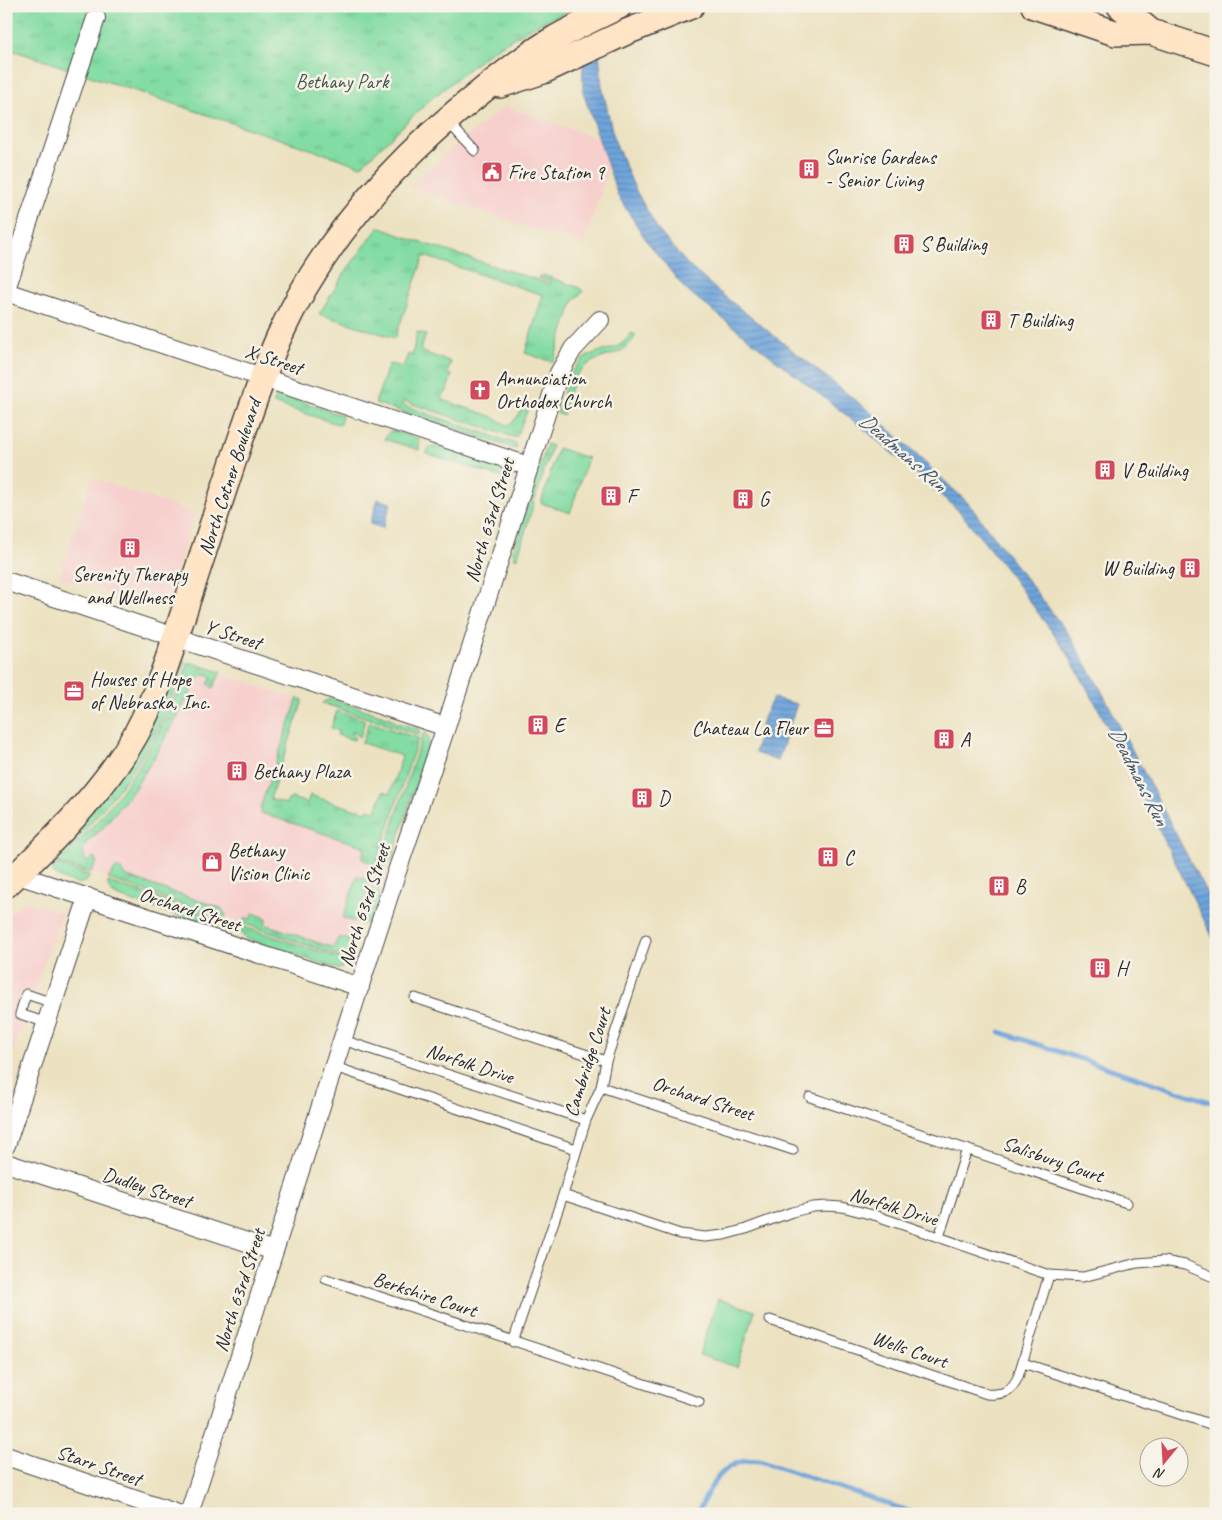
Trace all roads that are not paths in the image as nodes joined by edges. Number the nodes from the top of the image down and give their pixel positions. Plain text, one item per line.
1 (619, 6) edge
2 (691, 6) edge
3 (1034, 6) edge
4 (1120, 6) edge
5 (96, 18) dead end
6 (1151, 32) junction
7 (1216, 53) edge
8 (483, 90) junction
9 (446, 120) junction
10 (474, 152) dead end
11 (6, 291) edge
12 (600, 320) dead end
13 (262, 378) junction
14 (528, 466) junction
15 (6, 581) edge
16 (176, 638) junction
17 (446, 727) junction
18 (10, 877) edge
19 (88, 897) junction
20 (646, 940) dead end
21 (360, 987) junction
22 (415, 998) dead end
23 (53, 1003) junction
24 (46, 1023) junction
25 (343, 1040) junction
26 (606, 1061) junction
27 (335, 1066) junction
28 (601, 1088) junction
29 (810, 1097) dead end
30 (586, 1120) junction
31 (6, 1145) edge
32 (576, 1149) junction
33 (967, 1149) junction
34 (793, 1150) dead end
35 (6, 1163) edge
36 (563, 1195) junction
37 (1127, 1203) dead end
38 (939, 1237) junction
39 (274, 1251) junction
40 (1049, 1274) junction
41 (1216, 1278) edge
42 (326, 1280) dead end
43 (770, 1320) dead end
44 (513, 1342) junction
45 (1022, 1363) junction
46 (699, 1402) dead end
47 (1216, 1426) edge
48 (6, 1456) edge
49 (178, 1514) edge
50 (189, 1514) edge

1 - 8 main road, North Cotner Boulevard
2 - 8 main road, North Cotner Boulevard
3 - 6 main road
4 - 6 main road
5 - 11 street
6 - 7 main road
8 - 9 main road, North Cotner Boulevard
9 - 10 lane
9 - 13 main road, North Cotner Boulevard
11 - 13 street, X Street
12 - 14 street, North 63rd Street
13 - 14 street, X Street
13 - 16 main road, North Cotner Boulevard
14 - 17 street, North 63rd Street
15 - 16 street, Y Street
16 - 17 street, Y Street
16 - 18 main road, North Cotner Boulevard
17 - 21 street, North 63rd Street
18 - 19 street, Orchard Street
19 - 21 street, Orchard Street
19 - 23 street
20 - 26 lane, Cambridge Court
21 - 25 street, North 63rd Street
22 - 26 lane
23 - 24 street
23 - 24 lane
24 - 31 street
25 - 27 street, North 63rd Street
25 - 30 lane, Norfolk Drive
26 - 28 lane, Cambridge Court
27 - 32 lane
27 - 39 street, North 63rd Street
28 - 30 lane, Cambridge Court
28 - 34 lane, Orchard Street
29 - 33 lane, Salisbury Court
30 - 32 lane, Cambridge Court
32 - 36 lane, Cambridge Court
33 - 37 lane, Salisbury Court
33 - 38 lane
35 - 39 street, Dudley Street
36 - 38 lane, Norfolk Drive
36 - 44 lane
38 - 40 lane, Norfolk Drive
39 - 50 street, North 63rd Street
40 - 41 lane, Norfolk Drive
40 - 45 lane, Wells Court
42 - 44 lane, Berkshire Court
43 - 45 lane, Wells Court
44 - 46 lane, Berkshire Court
45 - 47 lane
48 - 49 street, Starr Street

